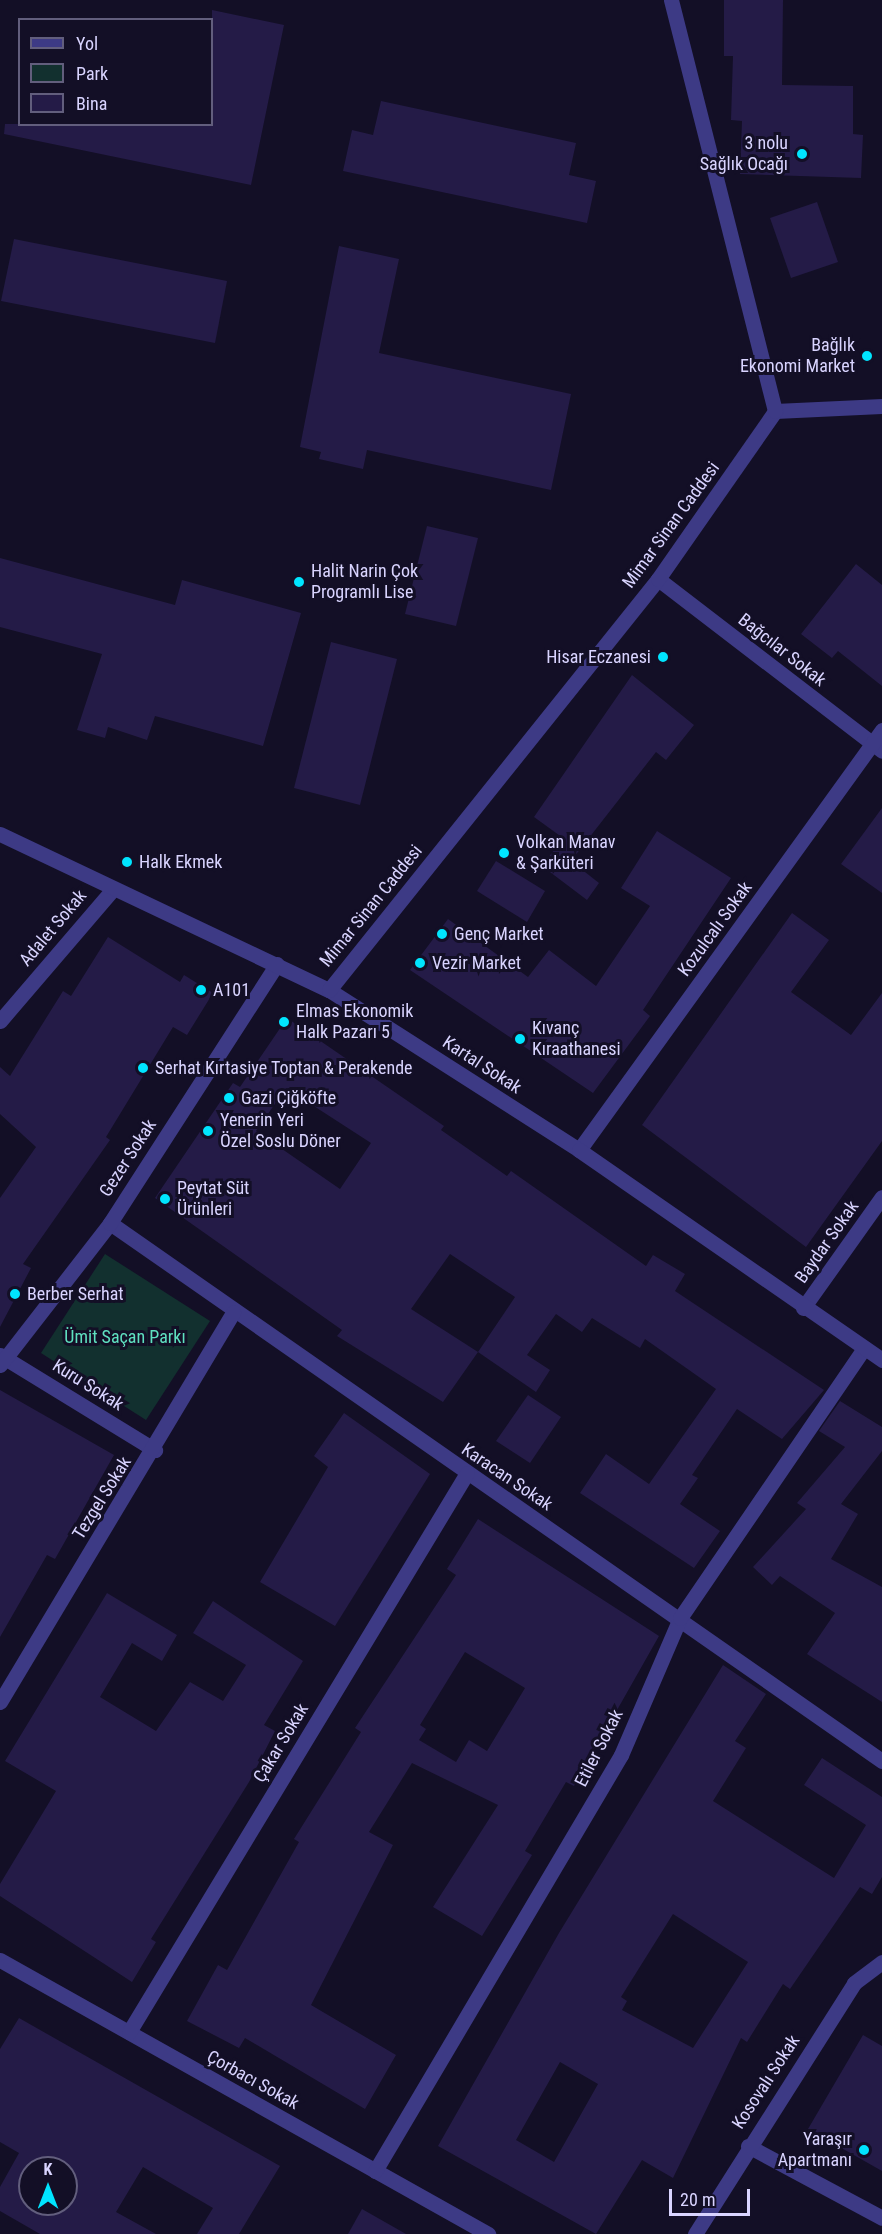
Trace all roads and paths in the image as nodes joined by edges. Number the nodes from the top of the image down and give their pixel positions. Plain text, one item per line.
1 (670, 0) edge
2 (882, 406) edge
3 (775, 411) junction
4 (658, 579) junction
5 (882, 730) edge
6 (877, 747) edge
7 (0, 834) edge
8 (113, 889) junction
9 (277, 964) junction
10 (329, 990) junction
11 (0, 1021) edge
12 (579, 1150) junction
13 (882, 1197) edge
14 (110, 1223) junction
15 (803, 1308) junction
16 (233, 1312) junction
17 (864, 1348) junction
18 (2, 1359) edge
19 (882, 1360) edge
20 (155, 1450) junction
21 (467, 1473) junction
22 (680, 1618) junction
23 (0, 1702) edge
24 (882, 1761) edge
25 (882, 1962) edge
26 (2, 1965) edge
27 (129, 2032) junction
28 (747, 2146) junction
29 (375, 2171) junction
30 (882, 2218) edge
31 (488, 2234) edge
32 (695, 2234) edge

1 - 3 street
2 - 3 street
3 - 4 street, Mimar Sinan Caddesi
4 - 6 street, Bağcılar Sokak
4 - 10 street, Mimar Sinan Caddesi
5 - 6 street, Kozulcalı Sokak
6 - 12 street, Kozulcalı Sokak
7 - 8 street, Kartal Sokak
8 - 9 street, Kartal Sokak
8 - 11 street, Adalet Sokak
9 - 10 street, Kartal Sokak
9 - 14 street, Gezer Sokak
10 - 12 street, Kartal Sokak
12 - 15 street, Kartal Sokak
13 - 15 street, Baydar Sokak
14 - 16 street, Karacan Sokak
14 - 18 street, Gezer Sokak
15 - 17 street, Kartal Sokak
16 - 20 street, Tezgel Sokak
16 - 21 street, Karacan Sokak
17 - 19 street, Kartal Sokak
17 - 22 street, Etiler Sokak
18 - 20 street, Kuru Sokak
20 - 23 street, Tezgel Sokak
21 - 22 street, Karacan Sokak
21 - 27 street, Çakar Sokak
22 - 24 street, Karacan Sokak
22 - 29 street, Etiler Sokak
25 - 28 street, Kosovalı Sokak
26 - 27 street, Çorbacı Sokak
27 - 29 street, Çorbacı Sokak
28 - 30 street
28 - 32 street, Kosovalı Sokak
29 - 31 street, Çorbacı Sokak

